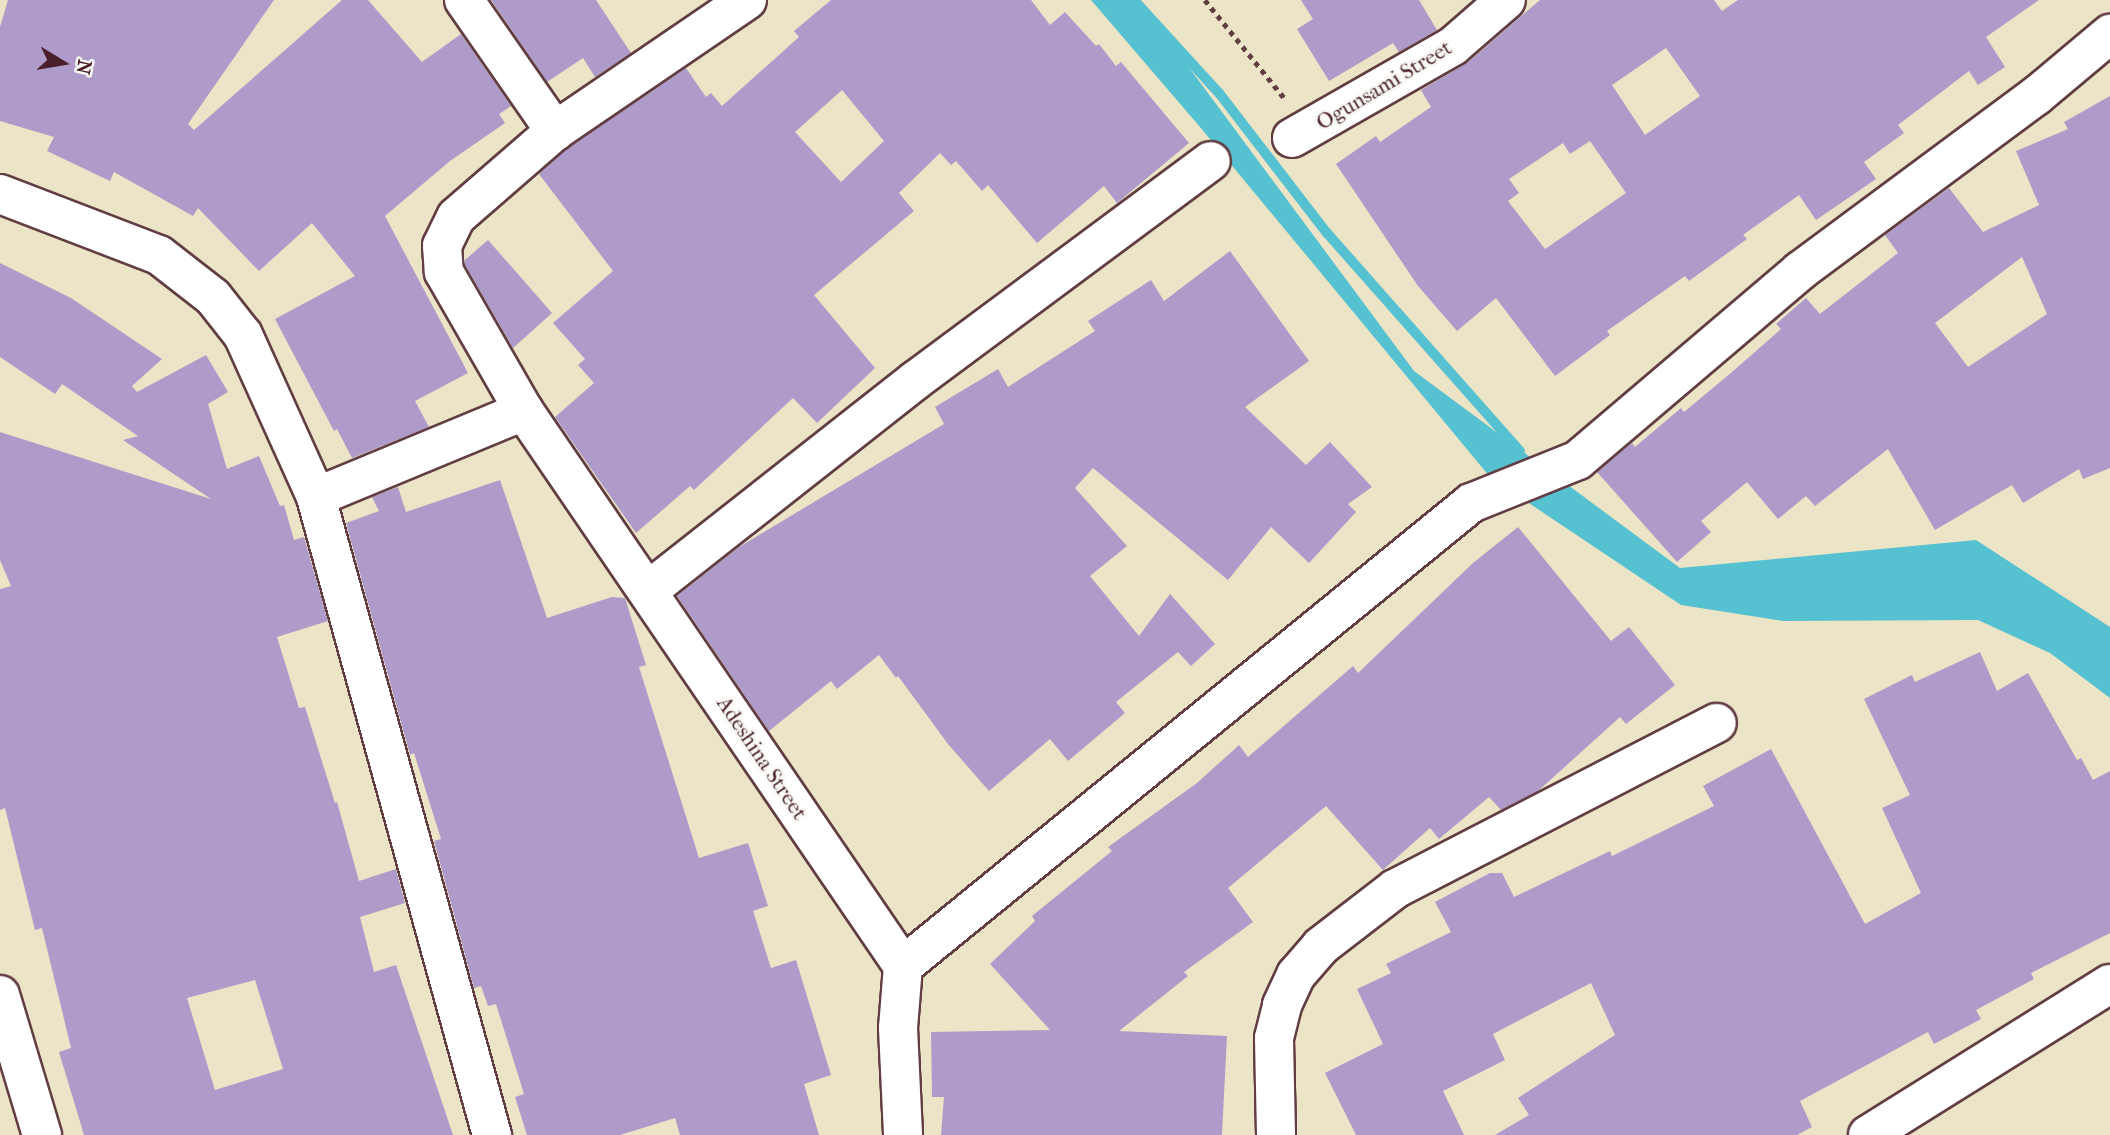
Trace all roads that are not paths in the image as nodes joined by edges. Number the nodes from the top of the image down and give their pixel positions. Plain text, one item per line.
1 (464, 0) edge
2 (747, 0) edge
3 (1506, 0) edge
4 (2110, 34) edge
5 (555, 131) junction
6 (1301, 134) road end
7 (1211, 161) dead end
8 (0, 194) edge
9 (524, 411) junction
10 (316, 497) junction
11 (649, 590) junction
12 (1717, 723) dead end
13 (903, 966) junction
14 (2110, 984) edge
15 (0, 995) edge
16 (42, 1135) edge
17 (492, 1135) edge
18 (903, 1135) edge
19 (1276, 1135) edge
20 (1868, 1135) edge

1 - 5 street
2 - 5 street, Adeshina Street
3 - 6 street, Ogunsami Street
4 - 13 street
5 - 9 street, Adeshina Street
7 - 11 street
8 - 10 street
9 - 10 street
9 - 11 street, Adeshina Street
10 - 17 street
11 - 13 street, Adeshina Street
12 - 19 street
13 - 18 street
14 - 20 street
15 - 16 street

